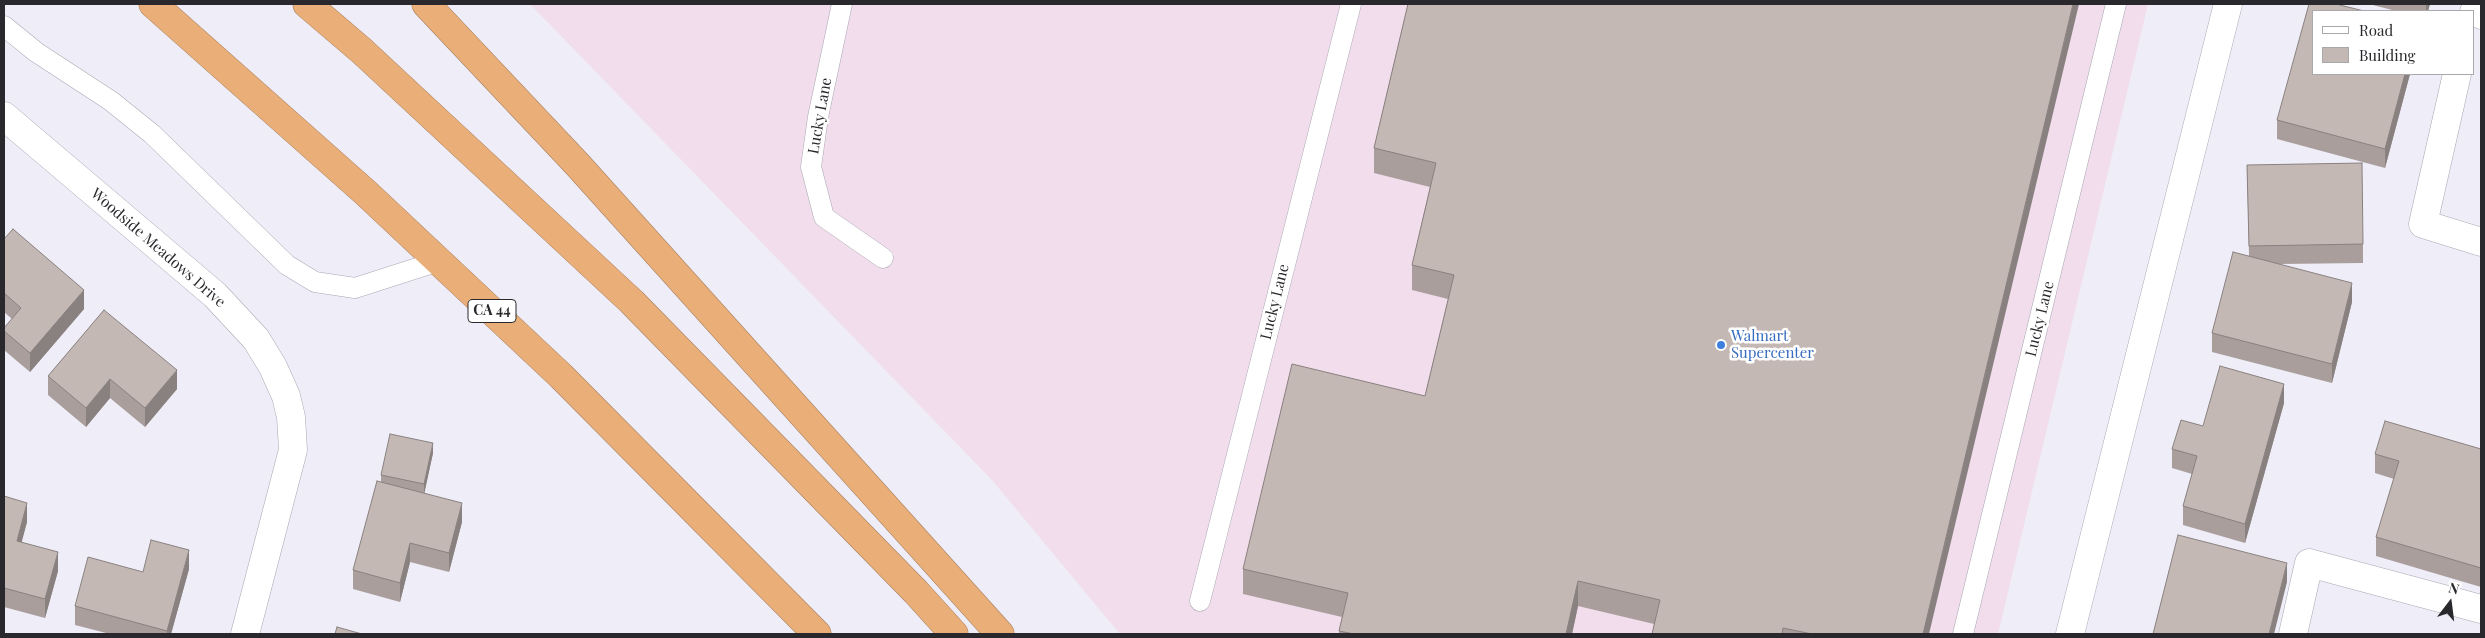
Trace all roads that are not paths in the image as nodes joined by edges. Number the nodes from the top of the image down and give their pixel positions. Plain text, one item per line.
1 (153, 4) edge
2 (307, 4) edge
3 (426, 4) edge
4 (842, 4) edge
5 (1351, 4) edge
6 (2116, 4) edge
7 (2228, 4) edge
8 (4, 26) edge
9 (2457, 75) edge
10 (4, 116) edge
11 (2481, 242) edge
12 (882, 258) dead end
13 (439, 261) junction
14 (1200, 601) dead end
15 (2481, 609) edge
16 (245, 634) edge
17 (817, 634) edge
18 (954, 634) edge
19 (1000, 634) edge
20 (1963, 634) edge
21 (2070, 634) edge
22 (2294, 634) edge

1 - 13 highway, CA 44
2 - 18 highway
3 - 19 highway
4 - 12 lane, Lucky Lane
5 - 14 lane, Lucky Lane
6 - 20 lane, Lucky Lane
7 - 21 street
8 - 13 lane
9 - 11 street
10 - 16 street, Woodside Meadows Drive
13 - 17 highway, CA 44
15 - 22 street

